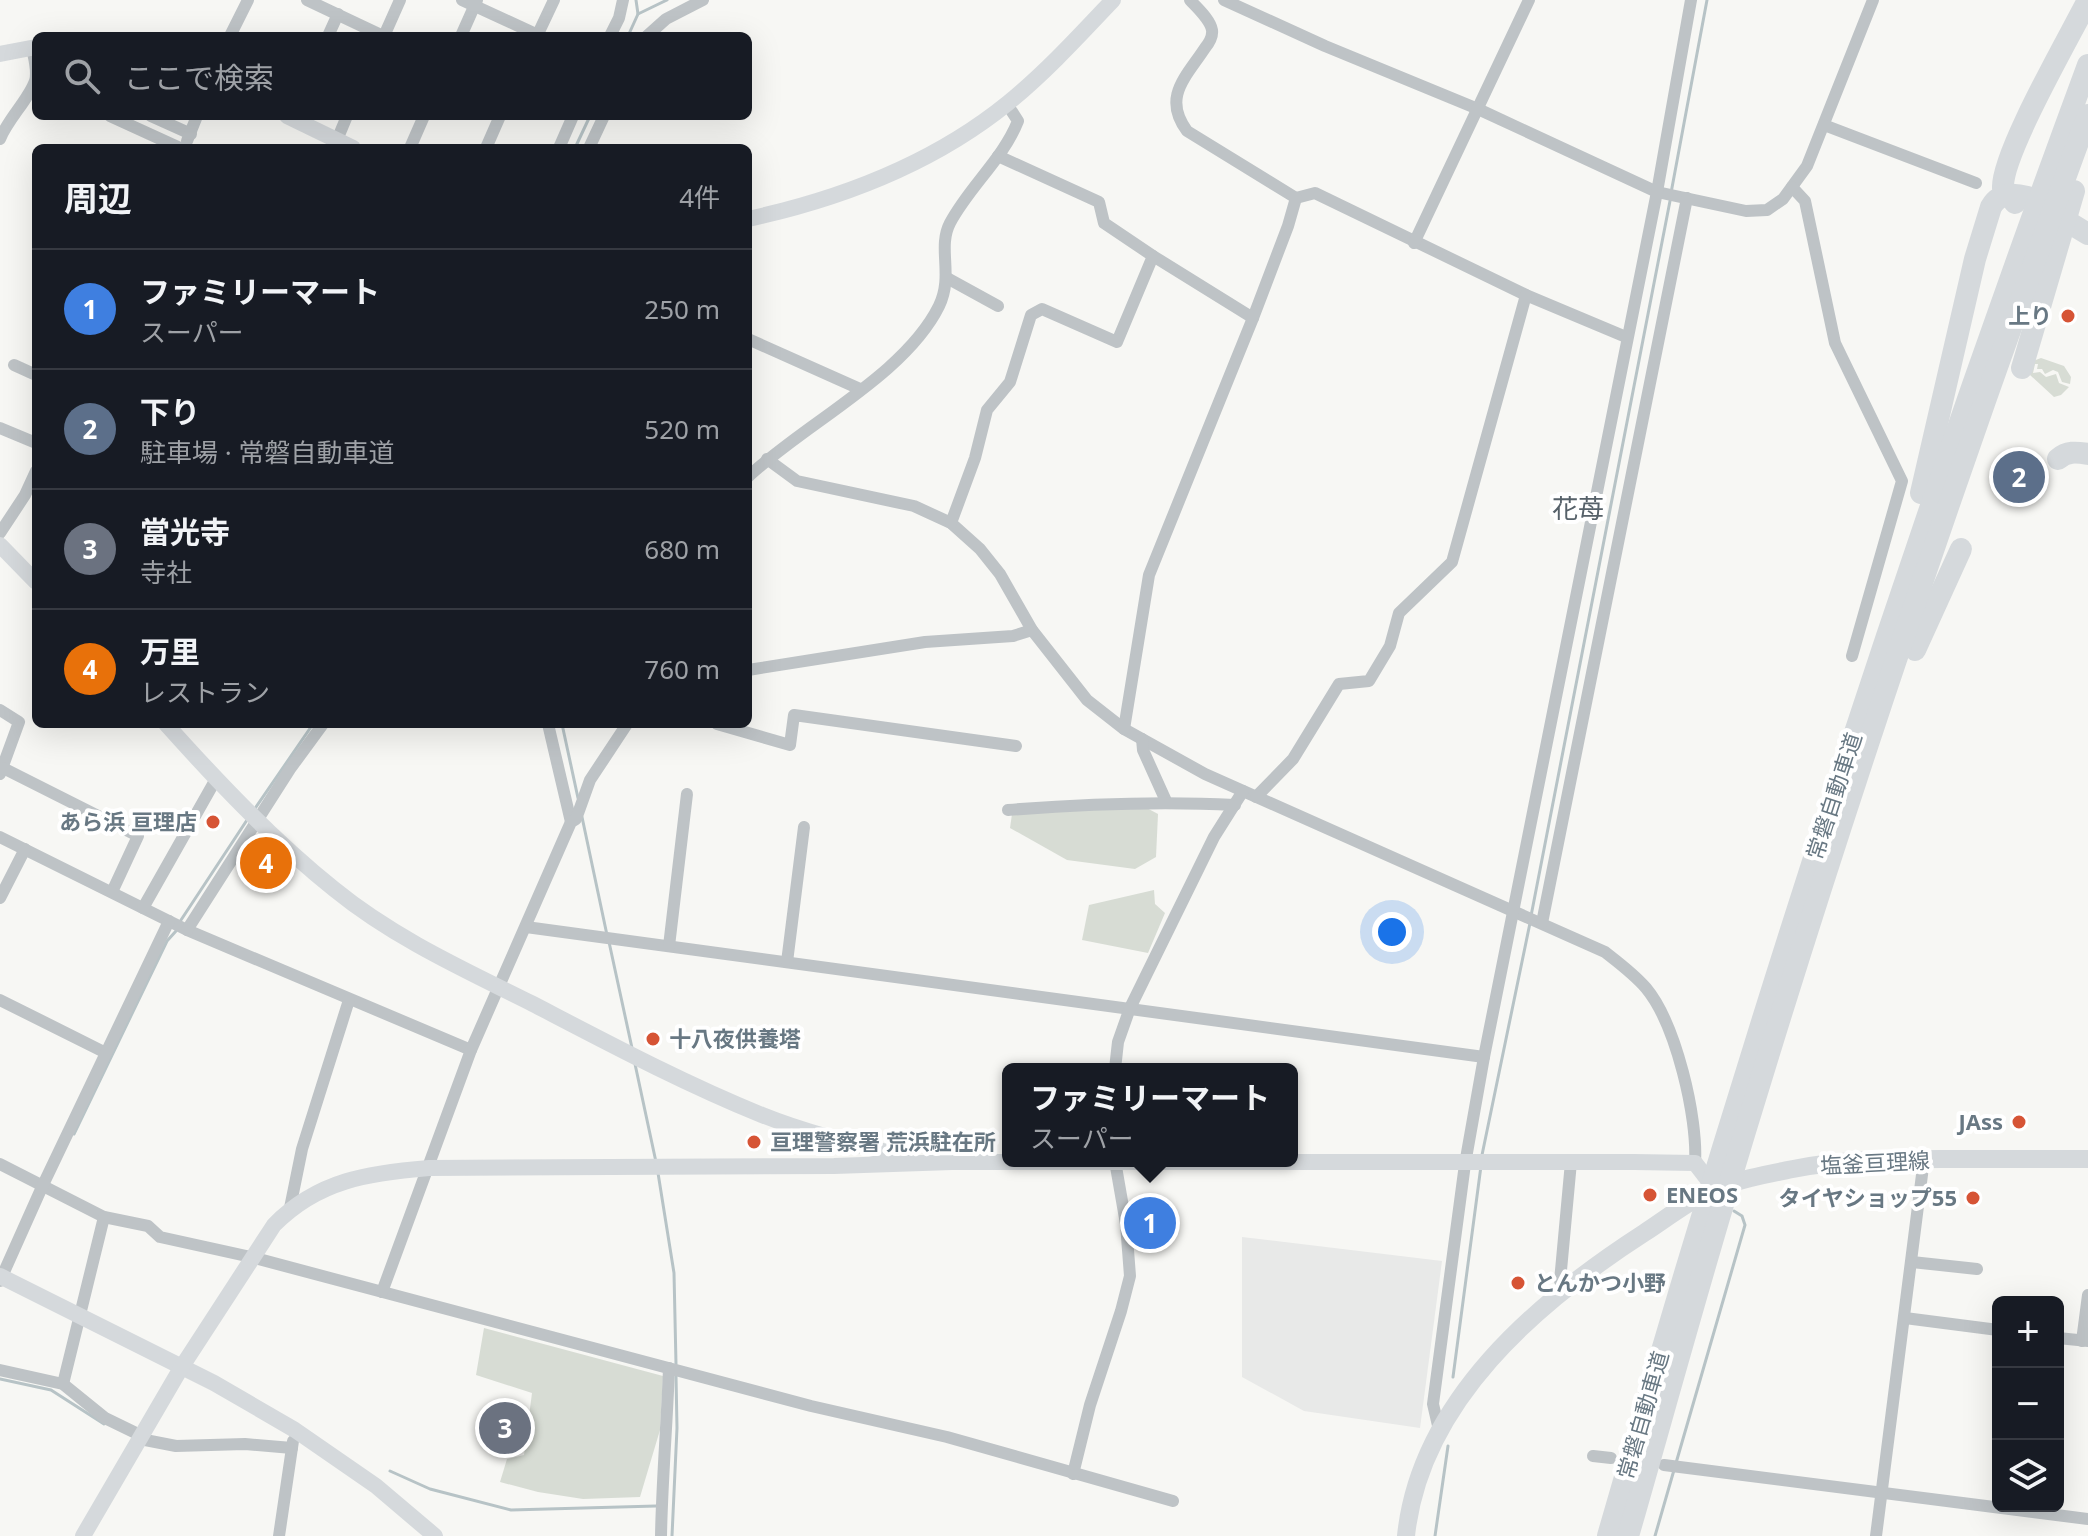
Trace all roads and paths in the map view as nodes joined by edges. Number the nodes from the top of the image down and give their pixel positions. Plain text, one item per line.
1 (248, 0) edge
2 (307, 0) edge
3 (400, 0) edge
4 (554, 0) edge
5 (623, 0) edge
6 (703, 0) edge
7 (1113, 0) edge
8 (1190, 0) edge
9 (1224, 0) edge
10 (1529, 0) edge
11 (1691, 0) edge
12 (1873, 0) edge
13 (2088, 0) edge
14 (471, 2) edge
15 (338, 14) junction
16 (232, 32) edge
17 (330, 32) edge
18 (376, 32) edge
19 (386, 32) edge
20 (462, 32) edge
21 (530, 32) edge
22 (540, 32) edge
23 (612, 32) edge
24 (651, 32) edge
25 (32, 48) edge
26 (0, 54) edge
27 (2088, 65) edge
28 (32, 88) edge
29 (1007, 104) junction
30 (1478, 109) junction
31 (2088, 115) edge
32 (119, 120) edge
33 (160, 120) edge
34 (196, 120) edge
35 (297, 120) edge
36 (345, 120) edge
37 (422, 120) edge
38 (498, 120) edge
39 (571, 120) edge
40 (602, 120) edge
41 (1824, 125) junction
42 (191, 134) junction
43 (0, 139) edge
44 (337, 140) junction
45 (173, 144) edge
46 (185, 144) edge
47 (345, 144) edge
48 (412, 144) edge
49 (488, 144) edge
50 (561, 144) edge
51 (591, 144) edge
52 (2088, 144) edge
53 (998, 156) junction
54 (1976, 183) dead end
55 (1792, 187) junction
56 (1657, 192) junction
57 (1296, 198) junction
58 (1687, 198) junction
59 (752, 218) edge
60 (1414, 243) junction
61 (1153, 256) junction
62 (947, 278) junction
63 (1526, 295) junction
64 (998, 306) dead end
65 (1253, 318) junction
66 (1626, 337) junction
67 (752, 341) edge
68 (14, 365) dead end
69 (2022, 368) dead end
70 (32, 373) edge
71 (860, 389) junction
72 (0, 428) edge
73 (2067, 435) dead end
74 (32, 441) edge
75 (2088, 451) edge
76 (767, 459) junction
77 (2058, 459) dead end
78 (752, 473) edge
79 (32, 480) edge
80 (951, 523) junction
81 (0, 533) edge
82 (0, 545) edge
83 (1961, 549) dead end
84 (32, 578) edge
85 (1032, 630) junction
86 (1852, 656) dead end
87 (752, 669) edge
88 (1865, 699) junction
89 (0, 710) edge
90 (170, 728) edge
91 (316, 728) edge
92 (549, 728) edge
93 (625, 728) edge
94 (731, 728) edge
95 (1124, 729) junction
96 (1142, 739) junction
97 (1016, 746) dead end
98 (2, 771) edge
99 (216, 779) junction
100 (687, 794) dead end
101 (1249, 794) junction
102 (1166, 801) junction
103 (1235, 805) junction
104 (1008, 810) dead end
105 (253, 815) junction
106 (574, 821) junction
107 (804, 827) dead end
108 (0, 837) edge
109 (25, 849) junction
110 (112, 892) junction
111 (0, 898) edge
112 (1818, 899) junction
113 (143, 908) junction
114 (1515, 912) junction
115 (169, 921) junction
116 (1542, 923) junction
117 (526, 927) junction
118 (187, 930) junction
119 (669, 946) junction
120 (787, 962) junction
121 (498, 987) junction
122 (0, 1000) edge
123 (349, 1000) junction
124 (1130, 1008) junction
125 (471, 1050) junction
126 (106, 1053) junction
127 (1484, 1057) junction
128 (1116, 1063) edge
129 (1734, 1140) junction
130 (1930, 1159) junction
131 (2088, 1159) edge
132 (1571, 1162) junction
133 (928, 1163) junction
134 (1002, 1163) edge
135 (1298, 1163) edge
136 (1468, 1163) junction
137 (1695, 1163) junction
138 (0, 1164) edge
139 (1116, 1167) edge
140 (429, 1168) junction
141 (42, 1187) junction
142 (1715, 1189) junction
143 (290, 1208) junction
144 (104, 1217) junction
145 (251, 1257) junction
146 (1912, 1262) junction
147 (1977, 1269) dead end
148 (1, 1278) edge
149 (1567, 1289) junction
150 (382, 1292) junction
151 (2088, 1295) edge
152 (80, 1316) junction
153 (1905, 1318) junction
154 (1992, 1329) edge
155 (2064, 1339) edge
156 (2085, 1341) edge
157 (181, 1368) junction
158 (0, 1370) edge
159 (674, 1370) junction
160 (63, 1384) junction
161 (295, 1430) junction
162 (1439, 1430) junction
163 (141, 1438) junction
164 (288, 1447) junction
165 (1593, 1456) dead end
166 (1611, 1458) dead end
167 (1664, 1465) dead end
168 (1073, 1474) junction
169 (1881, 1493) junction
170 (1173, 1501) dead end
171 (2088, 1519) edge
172 (83, 1536) edge
173 (279, 1536) edge
174 (435, 1536) edge
175 (661, 1536) edge
176 (1406, 1536) edge
177 (1608, 1536) edge
178 (1628, 1536) edge
179 (1876, 1536) edge

1 - 16 street
2 - 15 street
3 - 19 street
4 - 22 street
5 - 23 street
6 - 24 street
7 - 29 street
8 - 57 street
9 - 30 street
10 - 30 street
11 - 56 street
12 - 41 street
13 - 88 highway
14 - 20 street
14 - 21 street
15 - 17 street
15 - 18 street
25 - 26 street
27 - 88 highway, 常磐自動車道
28 - 43 street
29 - 53 street
29 - 59 street
30 - 56 street
30 - 60 street
31 - 112 highway, 常磐自動車道
32 - 45 street
33 - 42 street
34 - 42 street
35 - 44 street
36 - 44 street
37 - 48 street
38 - 49 street
39 - 50 street
40 - 51 street
41 - 54 street
41 - 55 street
42 - 46 street
44 - 47 street
52 - 69 highway
53 - 61 street
53 - 62 street
55 - 58 street
55 - 86 street
56 - 58 street
56 - 66 street
57 - 60 street
57 - 65 street
58 - 116 street
60 - 63 street
61 - 65 street
61 - 80 street
62 - 64 street
62 - 71 street
63 - 66 street
63 - 101 street
65 - 95 street
66 - 114 street
67 - 71 street
68 - 70 street
71 - 76 street
72 - 74 street
73 - 75 highway
75 - 77 highway
76 - 78 street
76 - 80 street
79 - 81 street
80 - 85 street
82 - 84 street
83 - 112 highway
85 - 87 street
85 - 95 street
88 - 129 highway, 常磐自動車道
89 - 98 street
90 - 99 street
91 - 105 street
92 - 106 street
93 - 106 street
94 - 97 street
95 - 96 street
96 - 101 street
96 - 102 street
98 - 110 street
99 - 105 street
99 - 113 street
100 - 119 street
101 - 103 street
101 - 114 street
102 - 103 street
102 - 104 street
103 - 124 street
105 - 118 street
105 - 121 street
106 - 117 street
107 - 120 street
108 - 109 street
109 - 110 street
109 - 111 street
110 - 113 street
112 - 129 highway, 常磐自動車道
113 - 115 street
114 - 116 street
114 - 127 street
115 - 118 street
115 - 126 street
116 - 137 street
117 - 119 street
117 - 121 street
118 - 123 street
119 - 120 street
120 - 124 street
121 - 125 street
121 - 133 street
122 - 126 street
123 - 125 street
123 - 143 street
124 - 127 street
124 - 128 street
125 - 140 street
126 - 141 street
127 - 136 street
129 - 177 highway, 常磐自動車道
129 - 178 highway, 常磐自動車道
130 - 131 main road, 塩釜亘理線
130 - 142 main road, 塩釜亘理線
130 - 146 street
132 - 136 street
132 - 137 street
132 - 149 street
133 - 134 street
133 - 140 street
135 - 136 street
136 - 162 street
137 - 142 street
138 - 141 street
139 - 168 street
140 - 143 street
140 - 150 street
141 - 144 street
141 - 148 street
142 - 149 main road, 塩釜亘理線
143 - 145 street
144 - 145 street
144 - 152 street
145 - 150 street
145 - 157 street
146 - 147 street
146 - 153 street
148 - 152 street
149 - 162 main road, 塩釜亘理線
150 - 159 street
151 - 156 street
152 - 157 street
152 - 160 street
153 - 154 street
153 - 169 street
155 - 156 street
157 - 161 street
157 - 163 street
158 - 160 street
159 - 168 street
159 - 175 street
160 - 163 street
161 - 164 street
161 - 174 street
162 - 176 main road, 塩釜亘理線
163 - 164 street
163 - 172 street
164 - 173 street
165 - 166 street
167 - 169 street
168 - 170 street
169 - 171 street
169 - 179 street

